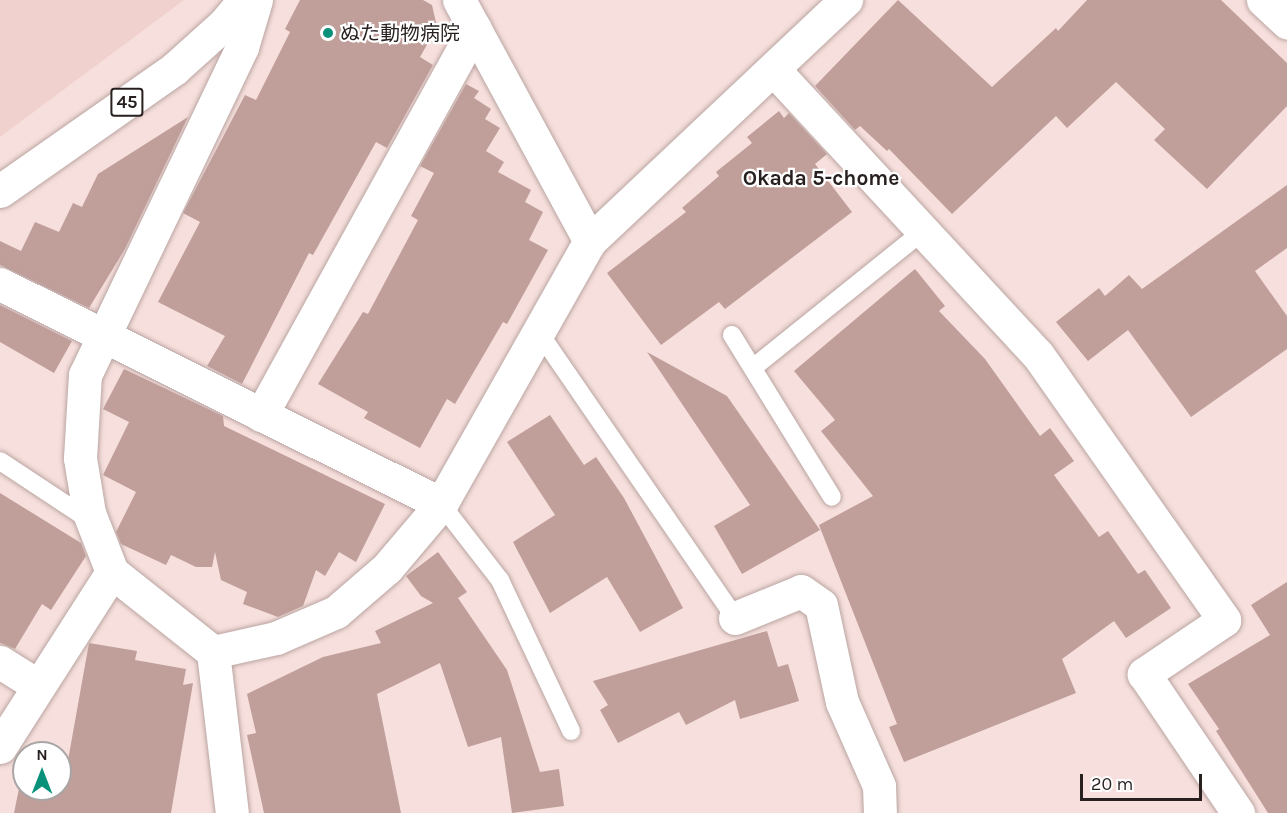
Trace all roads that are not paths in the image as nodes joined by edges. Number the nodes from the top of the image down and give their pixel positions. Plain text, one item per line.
1 (244, 0) edge
2 (256, 0) edge
3 (459, 0) edge
4 (846, 0) edge
5 (1263, 0) edge
6 (1287, 22) edge
7 (475, 28) junction
8 (774, 70) junction
9 (0, 191) edge
10 (923, 231) junction
11 (590, 241) junction
12 (0, 284) edge
13 (538, 331) junction
14 (732, 335) dead end
15 (103, 336) junction
16 (754, 367) junction
17 (261, 415) junction
18 (0, 461) edge
19 (832, 497) dead end
20 (441, 504) junction
21 (92, 522) junction
22 (112, 572) junction
23 (735, 618) joint
24 (213, 652) junction
25 (0, 662) edge
26 (37, 685) junction
27 (571, 731) dead end
28 (0, 747) edge
29 (232, 813) edge
30 (880, 813) edge
31 (1238, 813) edge

1 - 9 street, 45
2 - 15 street
3 - 7 street
4 - 8 street
5 - 6 street
7 - 11 street
7 - 17 street
8 - 10 street
8 - 11 street
10 - 16 lane
10 - 31 street
11 - 13 street
12 - 15 street
13 - 20 street
13 - 23 lane
14 - 16 lane
15 - 17 street
15 - 21 street
16 - 19 lane
17 - 20 street
18 - 21 lane
20 - 24 street
20 - 27 lane
21 - 22 street
22 - 24 street
22 - 26 street
23 - 30 street
24 - 29 street
25 - 26 street
26 - 28 street

